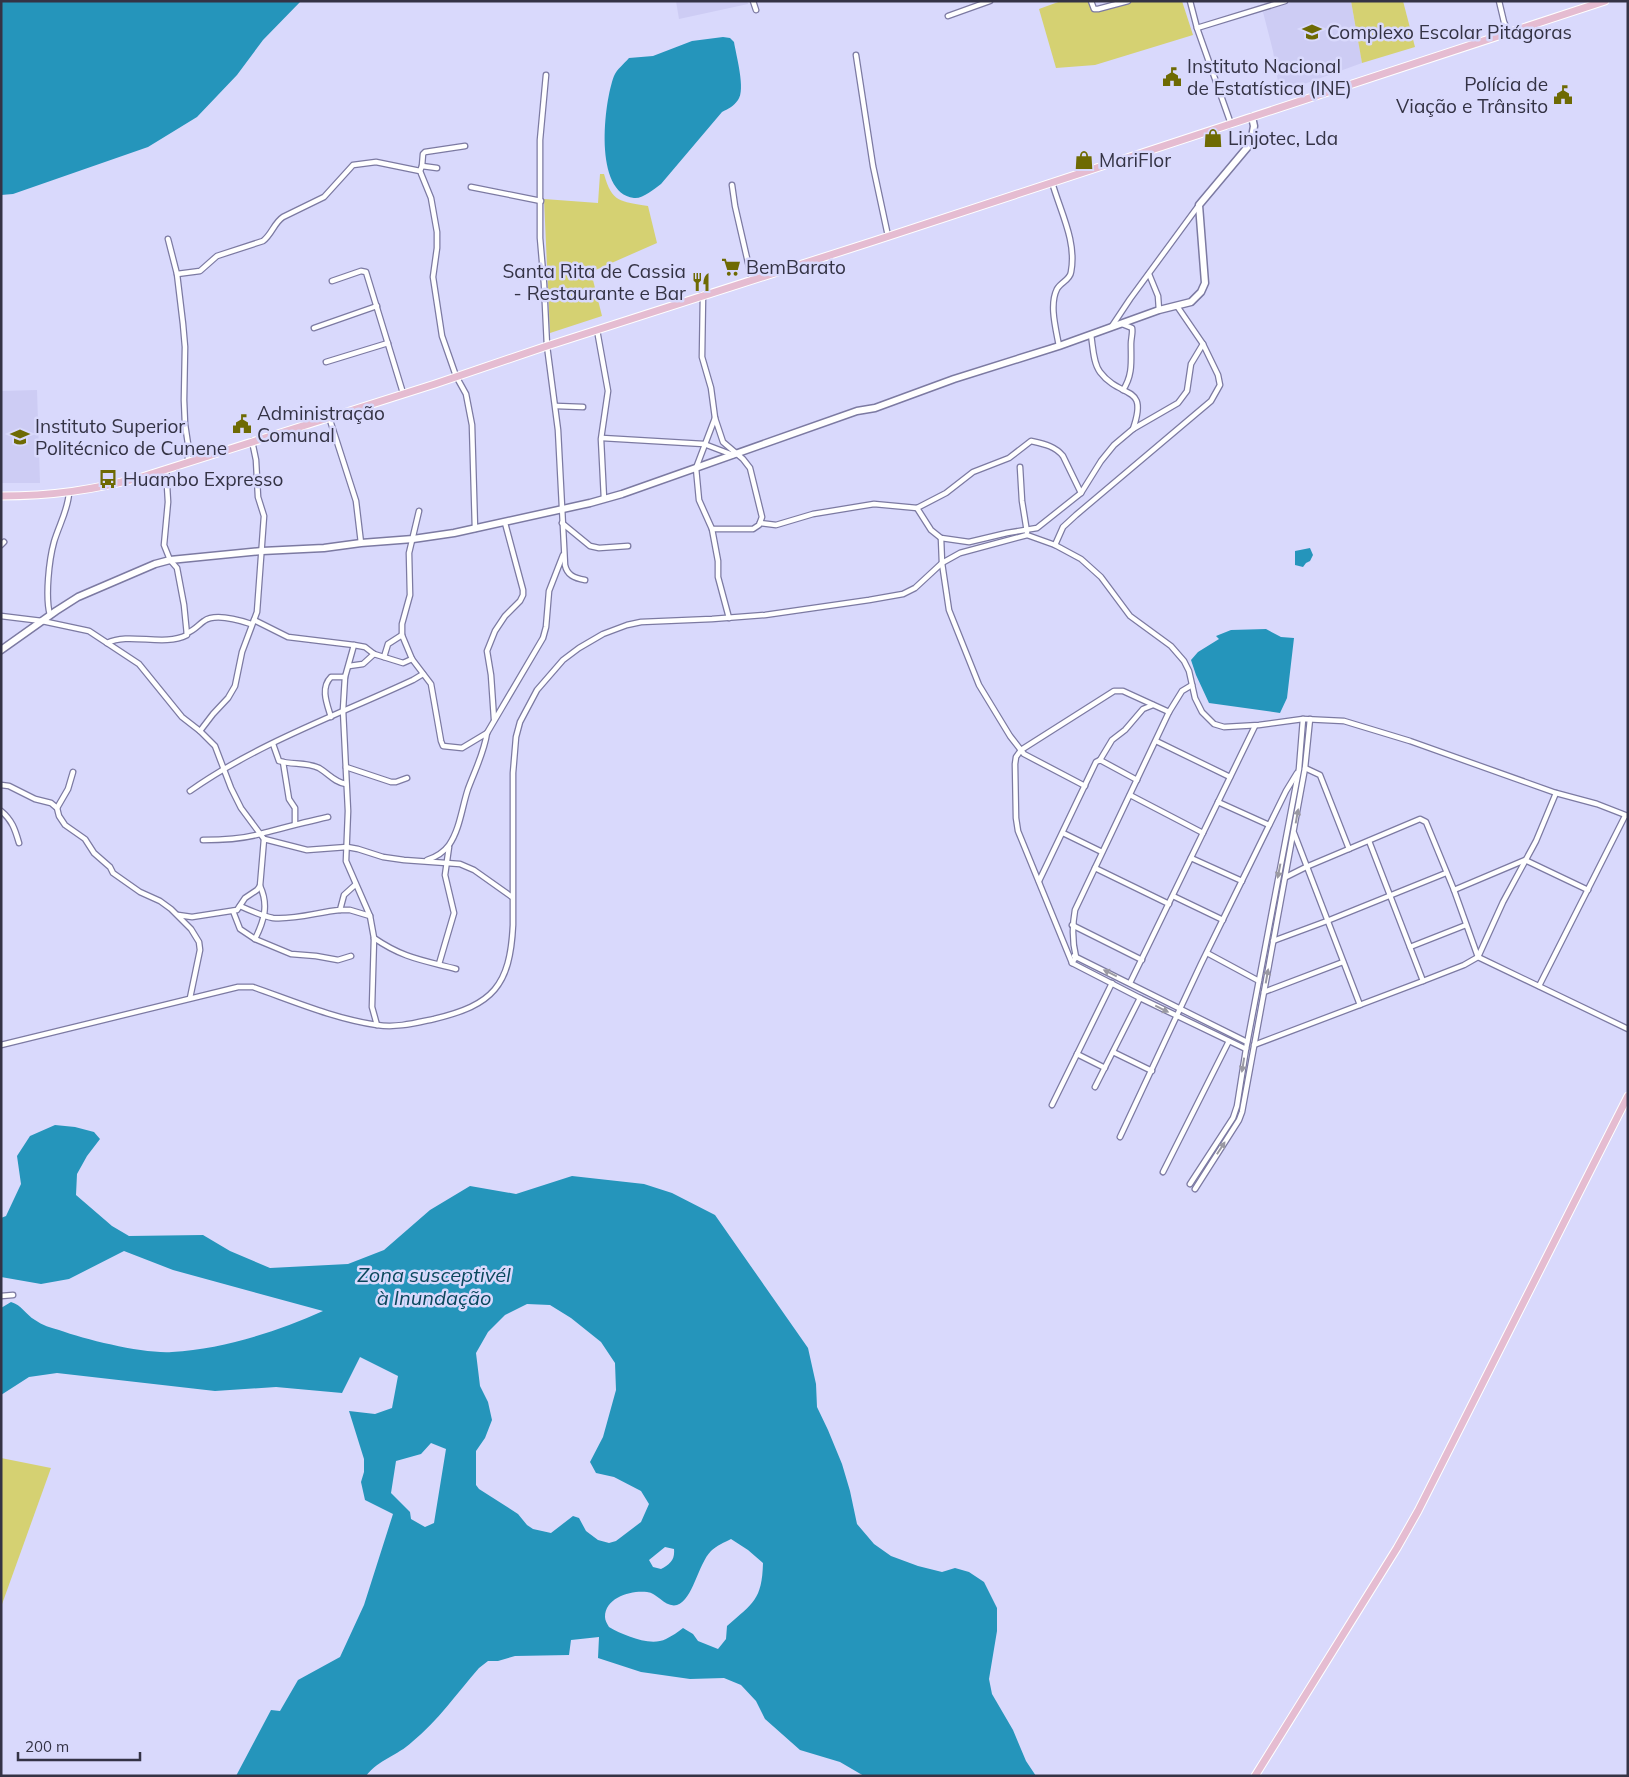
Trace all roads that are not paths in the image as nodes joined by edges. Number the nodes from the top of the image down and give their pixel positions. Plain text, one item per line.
1 (753, 1) edge
2 (990, 1) edge
3 (1091, 1) edge
4 (1128, 1) edge
5 (1190, 1) edge
6 (1285, 1) edge
7 (1500, 1) edge
8 (1605, 1) edge
9 (756, 10) dead end
10 (948, 16) dead end
11 (1197, 28) junction
12 (1509, 34) junction
13 (856, 55) dead end
14 (546, 74) dead end
15 (1252, 116) junction
16 (1231, 124) junction
17 (464, 146) dead end
18 (437, 168) dead end
19 (421, 169) junction
20 (1052, 182) junction
21 (732, 185) dead end
22 (471, 187) dead end
23 (540, 201) junction
24 (1199, 206) junction
25 (888, 236) junction
26 (168, 239) dead end
27 (177, 274) junction
28 (1149, 274) junction
29 (752, 280) junction
30 (332, 281) dead end
31 (703, 296) junction
32 (377, 306) junction
33 (1177, 306) junction
34 (1160, 310) junction
35 (1122, 324) junction
36 (314, 328) dead end
37 (1111, 328) junction
38 (596, 330) junction
39 (1091, 335) junction
40 (388, 342) junction
41 (1203, 344) junction
42 (547, 346) junction
43 (1059, 346) junction
44 (326, 362) dead end
45 (456, 376) junction
46 (1123, 390) junction
47 (403, 393) junction
48 (556, 406) junction
49 (584, 407) dead end
50 (329, 417) junction
51 (715, 418) junction
52 (1133, 429) junction
53 (602, 438) junction
54 (252, 441) junction
55 (704, 444) junction
56 (734, 454) junction
57 (188, 461) junction
58 (1020, 467) dead end
59 (696, 468) junction
60 (166, 469) junction
61 (69, 493) junction
62 (1081, 493) junction
63 (1, 496) edge
64 (604, 499) junction
65 (917, 508) junction
66 (561, 509) junction
67 (419, 510) dead end
68 (505, 522) junction
69 (562, 523) junction
70 (760, 523) junction
71 (475, 529) junction
72 (712, 529) junction
73 (1027, 533) junction
74 (941, 538) junction
75 (413, 539) junction
76 (361, 543) junction
77 (1056, 545) junction
78 (628, 546) dead end
79 (262, 551) junction
80 (564, 552) junction
81 (170, 560) junction
82 (942, 563) junction
83 (584, 580) dead end
84 (50, 615) junction
85 (1, 616) edge
86 (729, 618) junction
87 (42, 621) junction
88 (253, 622) junction
89 (187, 633) junction
90 (402, 635) junction
91 (107, 643) junction
92 (354, 645) junction
93 (1, 650) edge
94 (374, 654) junction
95 (384, 657) junction
96 (412, 659) junction
97 (349, 666) junction
98 (423, 674) junction
99 (345, 677) junction
100 (1192, 685) junction
101 (1154, 705) junction
102 (343, 710) junction
103 (1169, 712) junction
104 (331, 717) junction
105 (1304, 719) junction
106 (1310, 719) junction
107 (494, 721) junction
108 (1255, 726) junction
109 (200, 731) junction
110 (487, 733) junction
111 (1156, 740) junction
112 (273, 744) junction
113 (1021, 750) junction
114 (1100, 760) junction
115 (283, 762) junction
116 (346, 767) junction
117 (1305, 768) junction
118 (1299, 769) junction
119 (225, 770) junction
120 (73, 772) dead end
121 (1230, 777) junction
122 (407, 778) dead end
123 (1137, 780) junction
124 (346, 784) junction
125 (1, 785) edge
126 (1085, 786) junction
127 (190, 791) dead end
128 (1556, 793) junction
129 (1130, 795) junction
130 (1218, 802) junction
131 (57, 808) junction
132 (1, 811) edge
133 (1626, 816) edge
134 (328, 817) dead end
135 (295, 824) junction
136 (1269, 825) junction
137 (1294, 831) junction
138 (1063, 833) junction
139 (1203, 833) junction
140 (260, 834) junction
141 (264, 839) junction
142 (203, 840) dead end
143 (1369, 841) junction
144 (19, 843) dead end
145 (449, 845) junction
146 (347, 847) junction
147 (1349, 849) junction
148 (1102, 852) junction
149 (1191, 858) junction
150 (1525, 860) junction
151 (426, 861) junction
152 (446, 862) junction
153 (1306, 867) junction
154 (1095, 868) junction
155 (1446, 873) junction
156 (1286, 877) junction
157 (1039, 881) junction
158 (1242, 881) junction
159 (355, 885) junction
160 (260, 886) junction
161 (1454, 890) junction
162 (1588, 890) junction
163 (1173, 896) junction
164 (1390, 896) junction
165 (512, 897) junction
166 (1169, 904) junction
167 (240, 906) junction
168 (340, 910) junction
169 (234, 911) junction
170 (178, 915) junction
171 (265, 916) junction
172 (370, 916) junction
173 (1223, 920) junction
174 (1327, 921) junction
175 (1072, 925) junction
176 (1466, 925) junction
177 (374, 938) junction
178 (255, 939) junction
179 (1273, 941) junction
180 (1410, 946) junction
181 (1207, 953) junction
182 (1070, 955) junction
183 (351, 956) dead end
184 (1076, 957) junction
185 (1478, 957) junction
186 (1142, 960) junction
187 (1072, 962) junction
188 (1342, 962) junction
189 (439, 964) junction
190 (456, 969) dead end
191 (1259, 981) junction
192 (1423, 981) junction
193 (1112, 983) junction
194 (1130, 983) junction
195 (1539, 986) junction
196 (1264, 992) junction
197 (190, 998) junction
198 (1140, 998) junction
199 (1360, 1005) junction
200 (1181, 1009) junction
201 (1178, 1016) junction
202 (378, 1025) junction
203 (1628, 1029) edge
204 (1229, 1041) junction
205 (1247, 1042) junction
206 (1, 1045) edge
207 (1254, 1045) junction
208 (1246, 1049) junction
209 (1113, 1052) junction
210 (1077, 1054) junction
211 (1105, 1068) junction
212 (1152, 1071) junction
213 (1095, 1087) dead end
214 (1628, 1096) edge
215 (1052, 1105) dead end
216 (1120, 1137) dead end
217 (1163, 1172) dead end
218 (1190, 1184) dead end
219 (1194, 1189) dead end
220 (1, 1296) edge
221 (13, 1296) dead end
222 (1255, 1776) edge

1 - 9 street
2 - 10 street
3 - 4 street
5 - 11 street
6 - 11 street
7 - 12 street
8 - 12 main road
11 - 16 street
12 - 15 main road
13 - 25 street
14 - 23 street
15 - 16 main road
15 - 24 street
16 - 20 main road
17 - 19 street
18 - 19 street
19 - 27 street
19 - 45 street
20 - 25 main road
20 - 43 street
21 - 29 street
22 - 23 street
23 - 42 street
24 - 28 street
24 - 33 street
25 - 29 main road
26 - 27 street
27 - 57 street
28 - 34 street
28 - 37 street
29 - 31 main road
30 - 32 street
31 - 38 main road
31 - 51 street
32 - 36 street
32 - 40 street
33 - 34 street
33 - 41 street
34 - 35 street
35 - 37 street
35 - 46 street
37 - 39 street
38 - 42 main road
38 - 53 street
39 - 43 street
39 - 46 street
40 - 44 street
40 - 47 street
41 - 52 street
41 - 77 street
42 - 45 main road
42 - 48 street
43 - 56 street
45 - 47 main road
45 - 71 street
46 - 52 street
47 - 50 main road
48 - 49 street
48 - 66 street
50 - 54 main road
50 - 76 street
51 - 55 street
51 - 56 street
52 - 62 street
53 - 55 street
53 - 64 street
54 - 57 main road
54 - 79 street
55 - 56 street
55 - 59 street
56 - 59 street
56 - 70 street
57 - 60 main road
58 - 73 street
59 - 64 street
59 - 72 street
60 - 61 main road
60 - 81 street
61 - 63 main road
61 - 84 street
62 - 65 street
62 - 73 street
64 - 66 street
65 - 70 street
65 - 74 street
66 - 68 street
66 - 69 street
67 - 75 street
68 - 71 street
68 - 107 street
69 - 78 street
69 - 80 street
70 - 72 street
71 - 75 street
72 - 86 street
73 - 74 street
73 - 77 street
73 - 82 street
74 - 82 street
75 - 76 street
75 - 90 street
76 - 79 street
77 - 100 street
79 - 81 street
79 - 88 street
80 - 83 street
80 - 107 street
81 - 84 street
81 - 89 street
82 - 86 street
82 - 113 street
84 - 87 street
85 - 87 street
86 - 165 street
87 - 91 street
87 - 93 street
88 - 89 street
88 - 92 street
88 - 109 street
89 - 91 street
90 - 95 street
90 - 96 street
91 - 109 street
92 - 94 street
92 - 97 street
94 - 95 street
94 - 97 street
95 - 96 street
96 - 98 street
97 - 99 street
98 - 102 street
98 - 110 street
99 - 102 street
99 - 104 street
100 - 103 street
100 - 108 street
101 - 103 street
101 - 113 street
101 - 114 street
102 - 104 street
102 - 116 street
103 - 111 street
104 - 112 street
105 - 106 street
105 - 108 street
105 - 118 street
106 - 117 street
106 - 128 street
107 - 110 street
108 - 121 street
109 - 119 street
110 - 145 street
111 - 121 street
111 - 123 street
112 - 115 street
112 - 119 street
113 - 126 street
113 - 157 street
114 - 123 street
114 - 126 street
115 - 124 street
115 - 135 street
116 - 122 street
116 - 124 street
137 -> 117 street
117 - 147 street
118 - 136 street
118 -> 191 street
119 - 127 street
119 - 140 street
120 - 131 street
121 - 130 street
123 - 129 street
124 - 146 street
125 - 131 street
126 - 138 street
128 - 133 street
128 - 150 street
129 - 139 street
129 - 148 street
130 - 136 street
130 - 139 street
131 - 170 street
132 - 144 street
133 - 162 street
134 - 135 street
135 - 140 street
136 - 158 street
137 - 153 street
137 - 156 street
138 - 148 street
138 - 157 street
139 - 149 street
140 - 141 street
140 - 142 street
141 - 146 street
141 - 160 street
143 - 147 street
143 - 155 street
143 - 164 street
145 - 151 street
145 - 152 street
146 - 151 street
146 - 159 street
147 - 153 street
148 - 154 street
149 - 158 street
149 - 163 street
150 - 161 street
150 - 162 street
150 - 185 street
151 - 152 street
152 - 165 street
152 - 189 street
153 - 156 street
153 - 174 street
154 - 166 street
154 - 175 street
155 - 161 street
155 - 164 street
156 - 179 street
157 - 182 street
158 - 173 street
159 - 168 street
159 - 172 street
160 - 167 street
160 - 171 street
161 - 176 street
162 - 195 street
163 - 166 street
163 - 173 street
164 - 174 street
164 - 180 street
165 - 202 street
166 - 186 street
167 - 169 street
167 - 171 street
168 - 171 street
168 - 172 street
169 - 170 street
169 - 178 street
170 - 197 street
171 - 178 street
172 - 177 street
173 - 181 street
174 - 179 street
174 - 188 street
175 - 184 street
175 - 186 street
176 - 180 street
176 - 185 street
177 - 189 street
177 - 202 street
178 - 183 street
196 -> 179 street
180 - 192 street
181 - 191 street
181 - 200 street
182 - 184 street
182 - 187 street
184 - 187 street
194 -> 184 street
185 - 192 street
185 - 195 street
186 - 194 street
187 - 193 street
188 - 196 street
188 - 199 street
189 - 190 street
191 - 205 street
192 - 199 street
193 - 198 street
193 - 210 street
194 - 200 street
195 - 203 street
196 - 207 street
197 - 202 street
197 - 206 street
198 -> 201 street
198 - 209 street
199 - 207 street
200 - 201 street
200 - 205 street
201 - 204 street
201 - 212 street
204 - 208 street
204 - 217 street
205 - 208 street
219 -> 207 street
208 -> 218 street
209 - 211 street
209 - 212 street
210 - 211 street
210 - 215 street
211 - 213 street
212 - 216 street
214 - 222 main road
220 - 221 street

